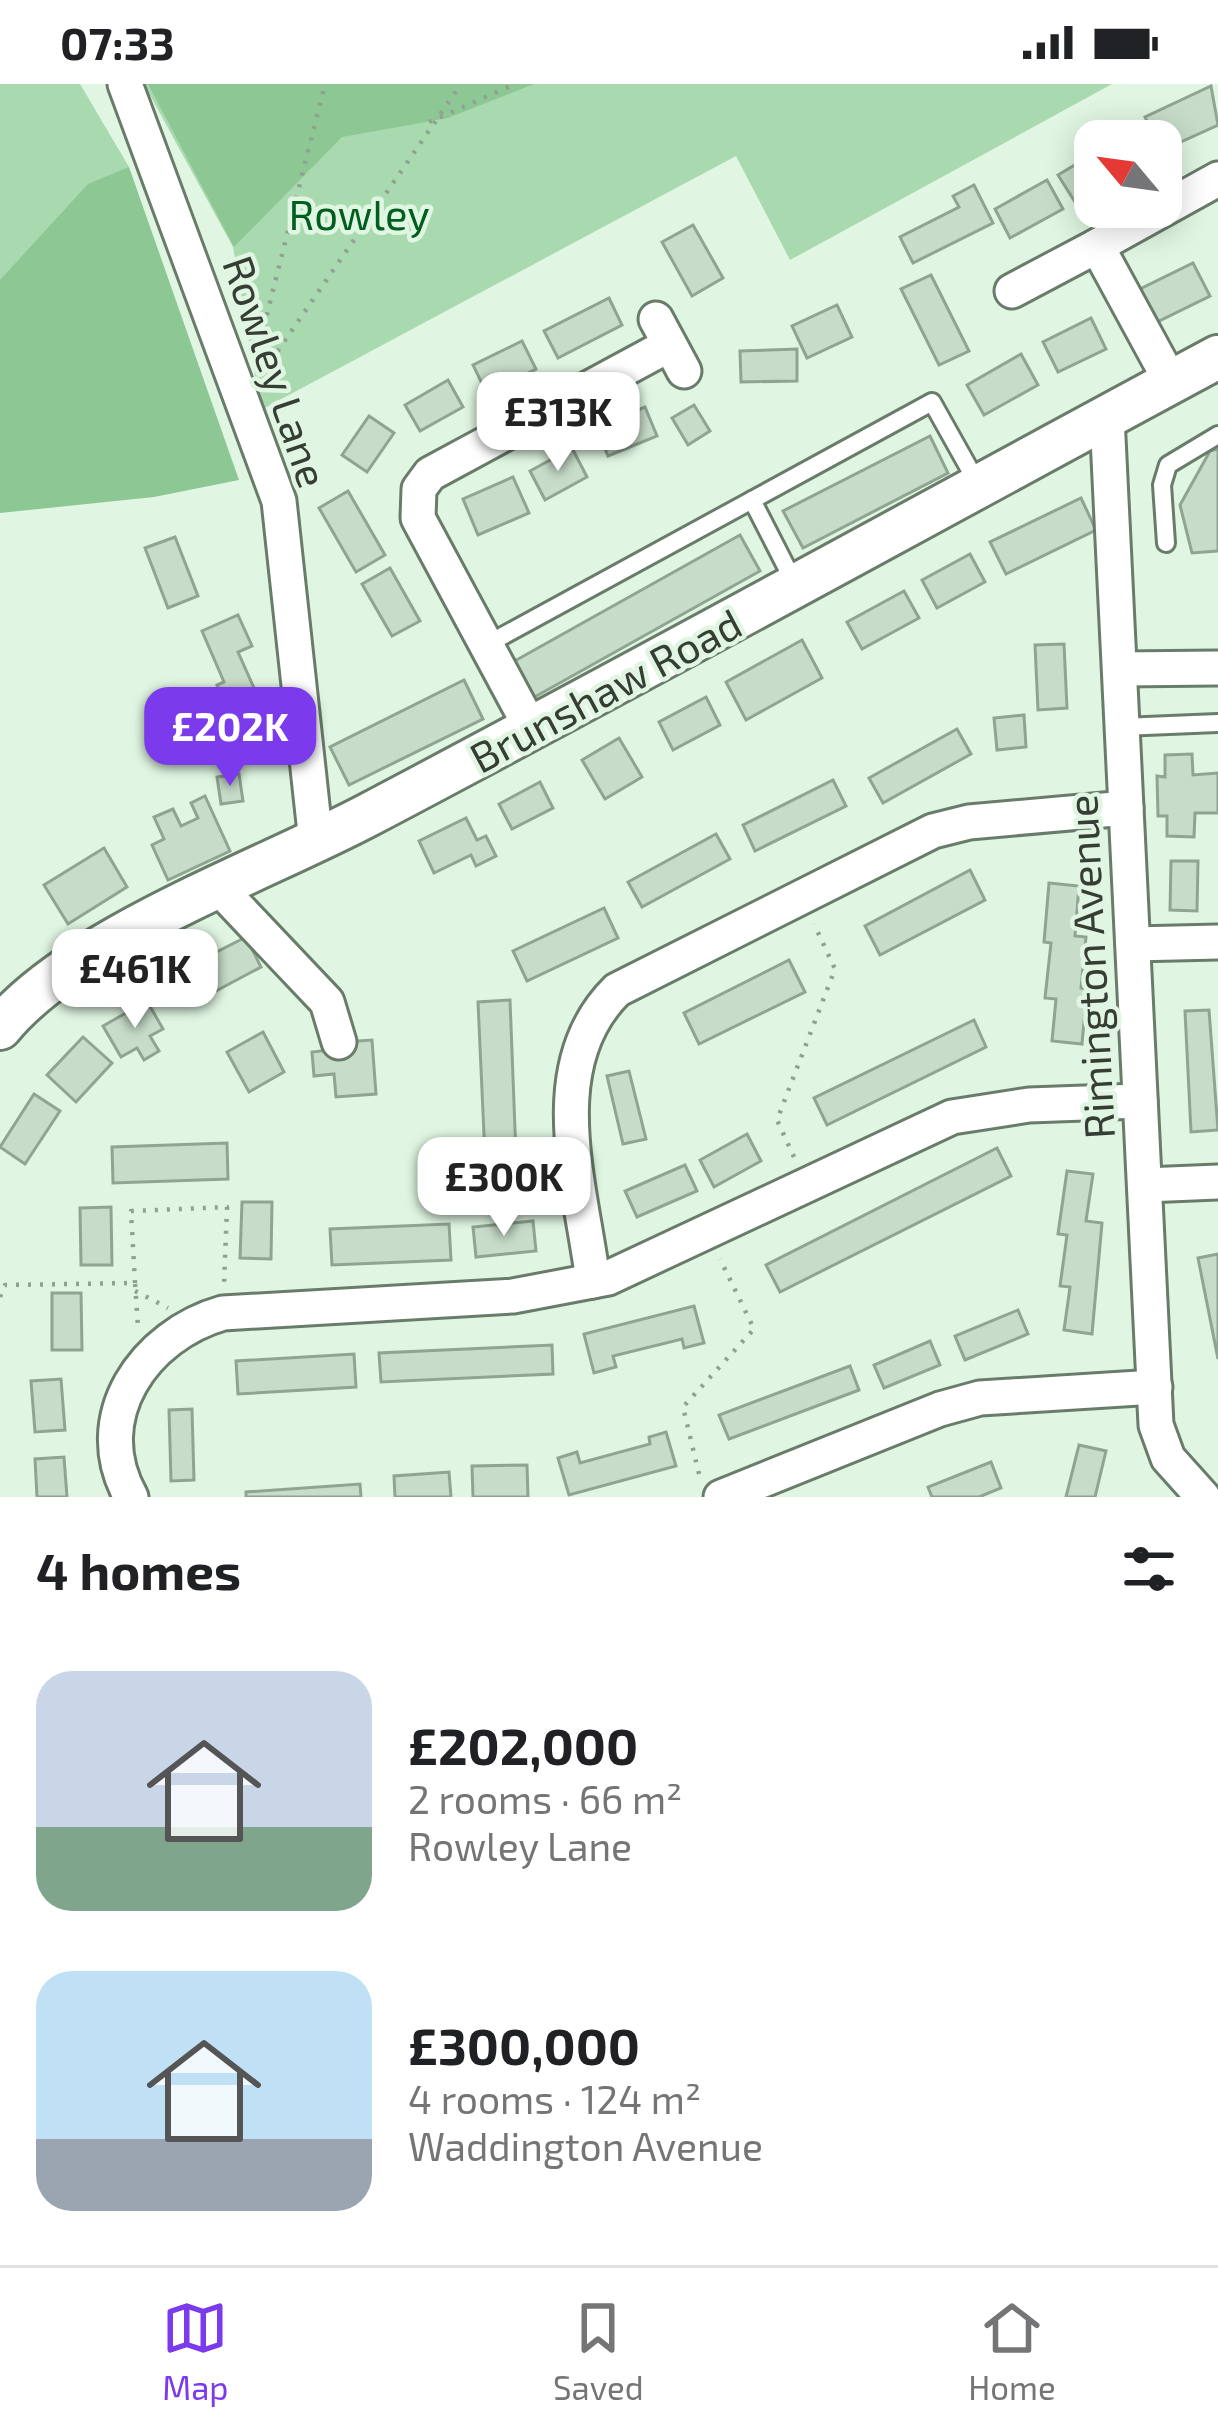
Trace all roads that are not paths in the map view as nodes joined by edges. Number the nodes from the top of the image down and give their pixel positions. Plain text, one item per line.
1 (125, 84) edge
2 (1218, 179) edge
3 (1097, 246) junction
4 (1012, 290) dead end
5 (670, 345) dead end
6 (1218, 357) edge
7 (1171, 382) junction
8 (1107, 417) junction
9 (1218, 435) edge
10 (980, 487) junction
11 (752, 500) junction
12 (1166, 543) dead end
13 (796, 587) junction
14 (486, 645) junction
15 (1218, 668) edge
16 (1120, 669) junction
17 (1218, 723) edge
18 (1122, 727) junction
19 (531, 728) junction
20 (1126, 808) junction
21 (316, 842) junction
22 (220, 889) junction
23 (1218, 942) edge
24 (1133, 944) junction
25 (3, 1016) edge
26 (339, 1042) dead end
27 (1140, 1101) junction
28 (1218, 1182) edge
29 (1144, 1185) junction
30 (593, 1281) junction
31 (1155, 1387) junction
32 (710, 1486) edge
33 (130, 1497) edge
34 (1202, 1497) edge

1 - 21 street, Rowley Lane
2 - 3 street
3 - 4 street
3 - 7 street
5 - 14 street
6 - 7 street, Brunshaw Road
7 - 8 street, Brunshaw Road
8 - 10 street, Brunshaw Road
8 - 16 street, Rimington Avenue
9 - 12 lane
10 - 11 lane
10 - 13 street, Brunshaw Road
11 - 13 lane
11 - 14 lane
13 - 19 street, Brunshaw Road
14 - 19 street
15 - 16 street
16 - 18 street, Rimington Avenue
17 - 18 lane
18 - 20 street, Rimington Avenue
19 - 21 street, Brunshaw Road
20 - 24 street, Rimington Avenue
20 - 30 street
21 - 22 street, Brunshaw Road
22 - 25 street, Brunshaw Road
22 - 26 street
23 - 24 street
24 - 27 street, Rimington Avenue
27 - 29 street, Rimington Avenue
27 - 30 street
28 - 29 street
29 - 31 street, Rimington Avenue
30 - 33 street
31 - 32 street
31 - 34 street, Rimington Avenue

